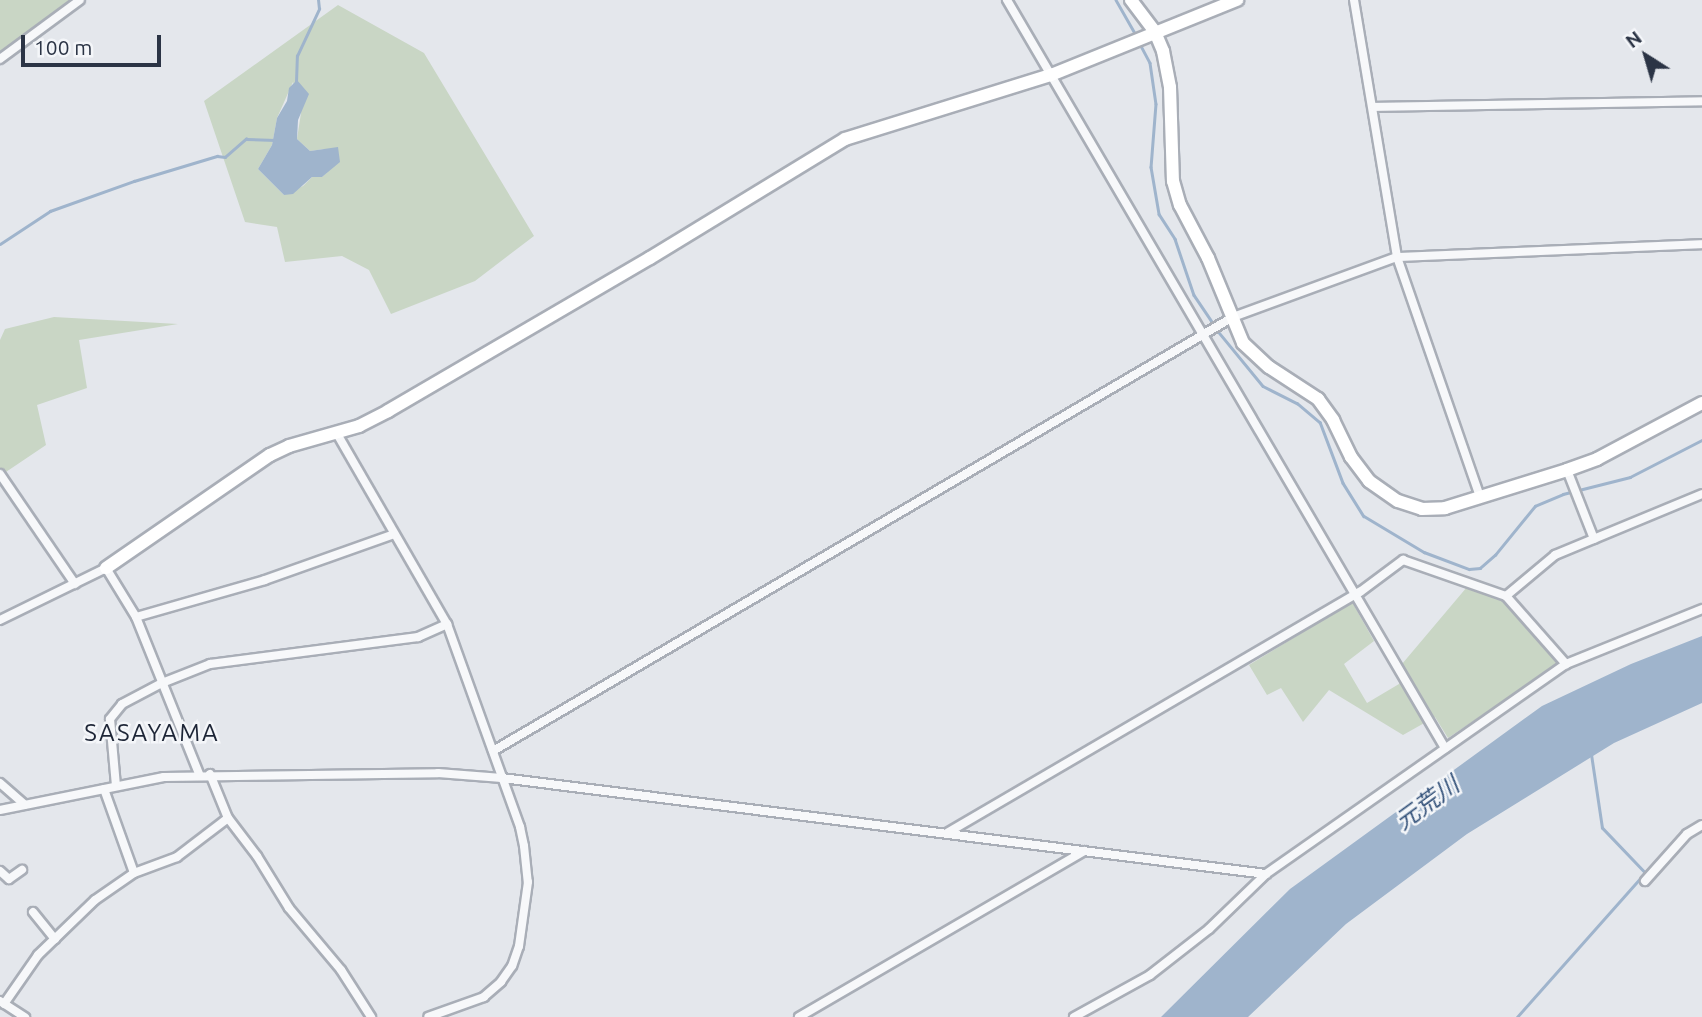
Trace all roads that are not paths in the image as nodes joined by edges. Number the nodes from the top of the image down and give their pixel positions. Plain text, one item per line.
1 (80, 0) edge
2 (1007, 0) edge
3 (1131, 0) edge
4 (1237, 0) edge
5 (1353, 0) edge
6 (1155, 32) junction
7 (0, 59) edge
8 (1051, 75) junction
9 (1702, 101) edge
10 (1374, 107) junction
11 (1702, 244) edge
12 (1398, 257) junction
13 (1233, 317) junction
14 (1205, 335) junction
15 (1702, 403) edge
16 (336, 432) junction
17 (1567, 470) junction
18 (0, 474) edge
19 (1702, 494) edge
20 (1480, 497) junction
21 (394, 534) junction
22 (1594, 539) junction
23 (106, 568) junction
24 (75, 584) junction
25 (1355, 594) junction
26 (1506, 596) junction
27 (1702, 608) edge
28 (136, 617) junction
29 (0, 620) edge
30 (447, 624) junction
31 (1566, 664) junction
32 (162, 682) junction
33 (1445, 748) junction
34 (493, 751) junction
35 (210, 774) junction
36 (199, 775) junction
37 (502, 778) junction
38 (0, 783) edge
39 (116, 786) junction
40 (104, 789) junction
41 (25, 805) junction
42 (0, 810) edge
43 (228, 818) junction
44 (1702, 825) edge
45 (947, 833) junction
46 (1084, 851) junction
47 (22, 870) dead end
48 (0, 871) edge
49 (134, 873) junction
50 (1266, 874) junction
51 (1645, 881) dead end
52 (33, 912) dead end
53 (55, 939) junction
54 (2, 1002) edge
55 (25, 1017) edge
56 (371, 1017) edge
57 (428, 1017) edge
58 (799, 1017) edge
59 (1074, 1017) edge

1 - 7 street
2 - 8 street
3 - 6 street
4 - 6 street
5 - 10 street
6 - 8 street
6 - 13 street
8 - 14 street
8 - 16 street
9 - 10 street
10 - 12 street
11 - 12 street
12 - 13 street
12 - 20 street
13 - 14 street
13 - 20 street
14 - 25 street
14 - 34 street
15 - 17 street
16 - 21 street
16 - 23 street
17 - 20 street
17 - 22 street
18 - 24 street
19 - 22 street
21 - 28 street
21 - 30 street
22 - 26 street
23 - 24 street
23 - 28 street
24 - 29 street
25 - 26 street
25 - 33 street
25 - 45 street
26 - 31 street
27 - 31 street
28 - 32 street
30 - 32 street
30 - 34 street
31 - 33 street
32 - 36 street
32 - 39 street
33 - 50 street
34 - 37 street
35 - 36 street
35 - 37 street
35 - 43 street
36 - 39 street
37 - 45 street
37 - 57 street
38 - 41 street
39 - 40 street
40 - 41 street
40 - 49 street
41 - 42 street
43 - 49 street
43 - 56 street
44 - 51 street
45 - 46 street
46 - 50 street
46 - 58 street
47 - 48 street
49 - 53 street
50 - 59 street
52 - 53 street
53 - 54 street
54 - 55 street

